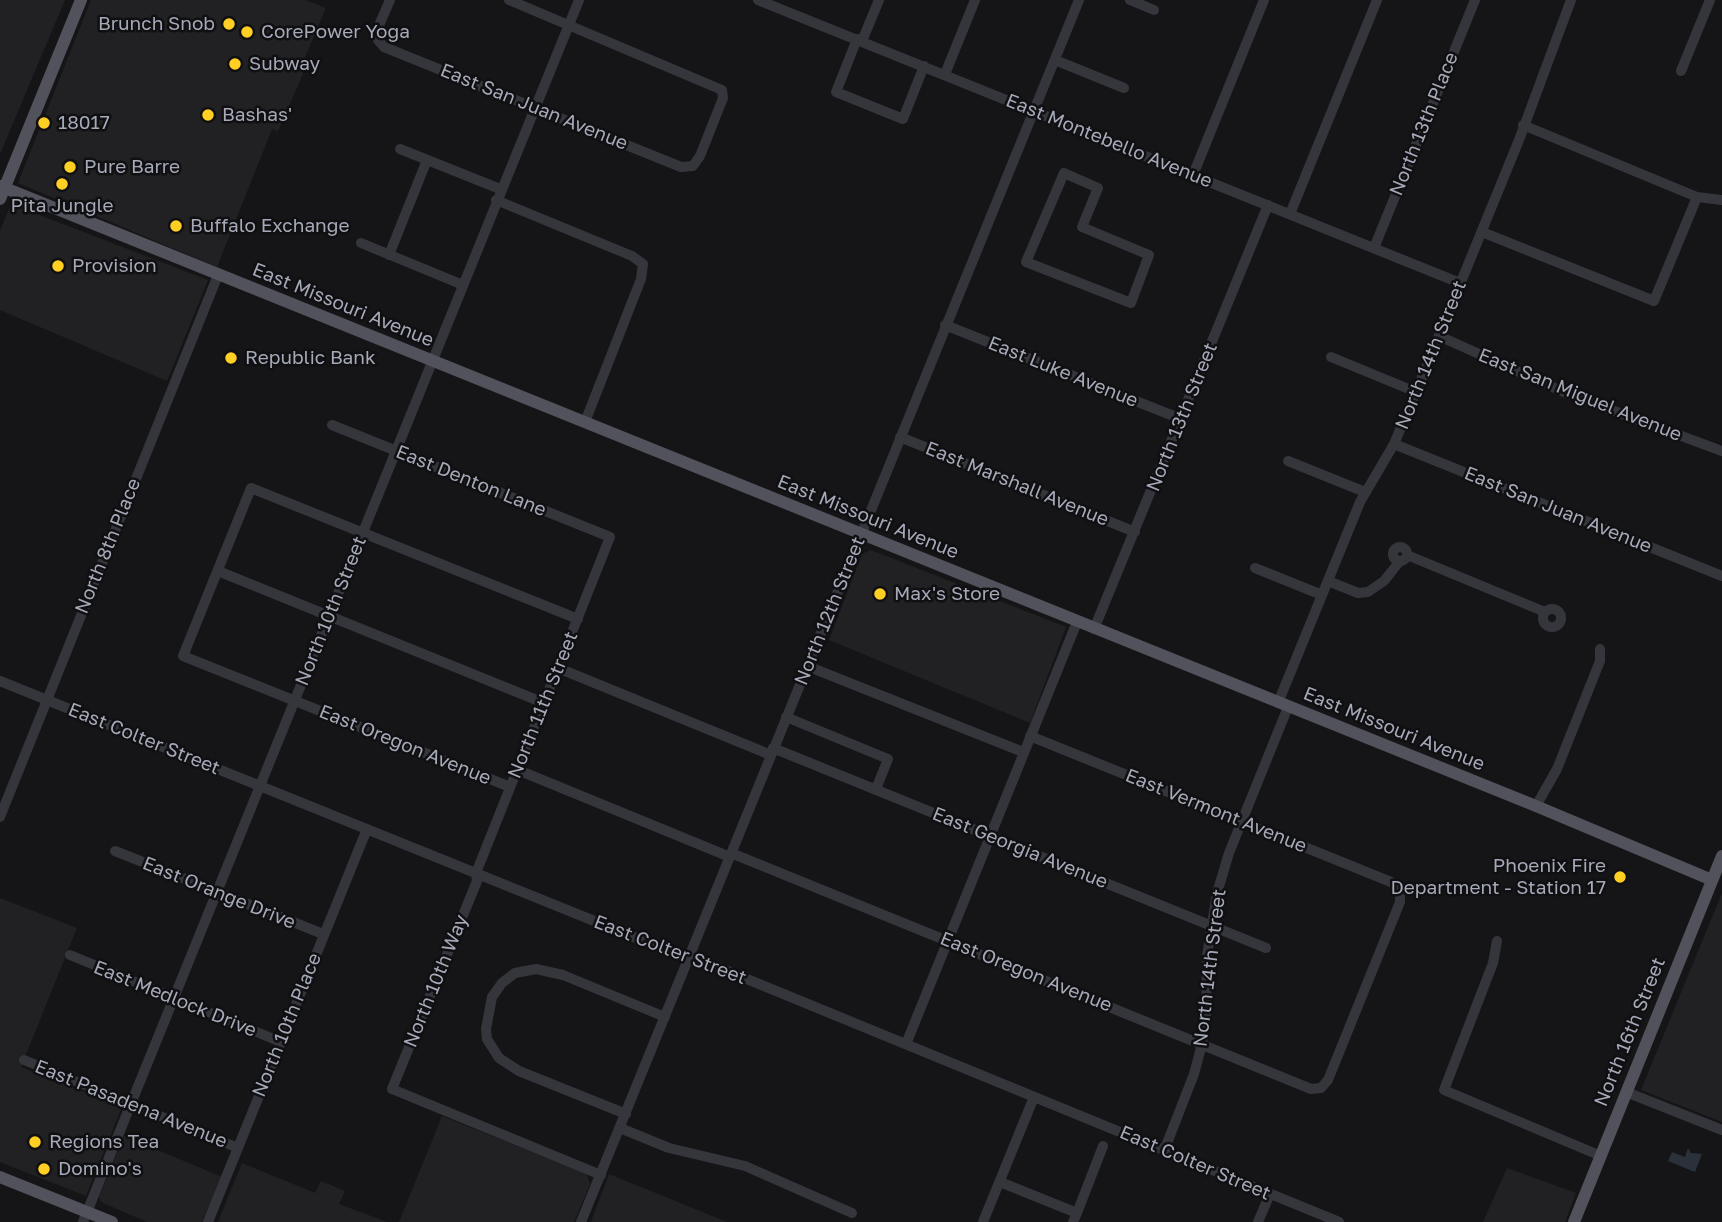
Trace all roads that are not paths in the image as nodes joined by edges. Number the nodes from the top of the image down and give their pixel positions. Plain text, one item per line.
1 (81, 0) edge
2 (390, 0) edge
3 (509, 0) edge
4 (579, 0) edge
5 (758, 0) edge
6 (879, 0) edge
7 (975, 0) edge
8 (1079, 0) edge
9 (1130, 0) edge
10 (1264, 0) edge
11 (1377, 0) edge
12 (1475, 0) edge
13 (1572, 0) edge
14 (1710, 0) edge
15 (775, 3) edge
16 (1154, 10) dead end
17 (569, 24) junction
18 (860, 40) junction
19 (1055, 60) junction
20 (924, 66) junction
21 (1681, 71) dead end
22 (945, 74) junction
23 (1124, 88) dead end
24 (534, 107) junction
25 (1032, 111) junction
26 (1523, 125) junction
27 (400, 149) dead end
28 (427, 160) junction
29 (1194, 175) junction
30 (500, 189) junction
31 (2, 191) edge
32 (1697, 197) junction
33 (496, 200) junction
34 (1722, 200) edge
35 (1268, 205) junction
36 (1290, 214) junction
37 (1482, 232) junction
38 (361, 243) dead end
39 (1374, 248) junction
40 (389, 255) junction
41 (218, 275) junction
42 (1460, 283) junction
43 (463, 285) junction
44 (1130, 303) joint
45 (945, 325) junction
46 (1439, 336) junction
47 (1331, 357) dead end
48 (432, 361) junction
49 (1416, 392) junction
50 (1181, 419) junction
51 (585, 422) junction
52 (332, 425) dead end
53 (900, 437) junction
54 (1394, 444) junction
55 (396, 450) junction
56 (1722, 450) edge
57 (1288, 461) dead end
58 (1365, 492) junction
59 (1135, 532) junction
60 (362, 534) junction
61 (861, 535) junction
62 (610, 537) joint
63 (1255, 568) dead end
64 (218, 571) junction
65 (1722, 576) edge
66 (1328, 581) junction
67 (1322, 595) junction
68 (1545, 612) dead end
69 (328, 618) junction
70 (578, 619) junction
71 (1077, 622) junction
72 (1094, 629) junction
73 (1600, 649) dead end
74 (807, 666) junction
75 (558, 668) junction
76 (0, 681) edge
77 (46, 700) junction
78 (295, 700) junction
79 (544, 703) junction
80 (1283, 705) junction
81 (786, 718) junction
82 (1030, 736) junction
83 (772, 752) junction
84 (1024, 752) junction
85 (517, 770) junction
86 (261, 786) junction
87 (510, 788) junction
88 (876, 789) junction
89 (1536, 806) junction
90 (0, 817) edge
91 (1242, 821) junction
92 (367, 829) junction
93 (990, 835) junction
94 (115, 851) dead end
95 (730, 855) junction
96 (1722, 856) edge
97 (476, 873) junction
98 (1717, 882) edge
99 (217, 891) junction
100 (1212, 926) junction
101 (323, 934) junction
102 (948, 940) junction
103 (1497, 941) dead end
104 (1266, 948) dead end
105 (70, 956) dead end
106 (689, 958) junction
107 (173, 998) junction
108 (665, 1017) junction
109 (281, 1042) junction
110 (906, 1044) junction
111 (1202, 1044) junction
112 (24, 1060) dead end
113 (1321, 1088) joint
114 (1626, 1092) junction
115 (1034, 1097) junction
116 (130, 1103) junction
117 (626, 1114) junction
118 (620, 1128) junction
119 (1722, 1130) edge
120 (1104, 1146) dead end
121 (238, 1148) junction
122 (1164, 1151) junction
123 (1601, 1156) junction
124 (601, 1175) junction
125 (0, 1177) edge
126 (1000, 1182) junction
127 (1270, 1194) junction
128 (852, 1213) dead end
129 (85, 1217) edge
130 (1075, 1217) edge
131 (112, 1222) edge
132 (208, 1222) edge
133 (581, 1222) edge
134 (983, 1222) edge
135 (1258, 1222) edge
136 (1339, 1222) edge
137 (1574, 1222) edge

1 - 31 main road
2 - 24 street, East San Juan Avenue
3 - 17 street
4 - 17 street, North 10th Street
5 - 15 street, East Montebello Avenue
6 - 18 street
7 - 22 street
8 - 19 street, North 12th Street
9 - 16 street
10 - 29 street
11 - 36 street
12 - 39 street, North 13th Place
13 - 26 street, North 14th Street
14 - 21 street
15 - 18 street, East Montebello Avenue
17 - 24 street, North 10th Street
17 - 24 street, East San Juan Avenue
18 - 20 street, East Montebello Avenue
18 - 20 street
19 - 23 street
19 - 25 street, North 12th Street
20 - 22 street, East Montebello Avenue
22 - 25 street, East Montebello Avenue
24 - 30 street, North 10th Street
25 - 29 street, East Montebello Avenue
25 - 45 street, North 12th Street
26 - 32 street
26 - 37 street, North 14th Street
27 - 28 street
28 - 30 street
28 - 40 street
29 - 35 street, East Montebello Avenue
30 - 33 street, North 10th Street
31 - 41 main road, East Missouri Avenue
32 - 34 street
32 - 37 street
33 - 43 street, North 10th Street
33 - 51 street
35 - 36 street, East Montebello Avenue
35 - 50 street, North 13th Street
36 - 39 street, East Montebello Avenue
37 - 42 street, North 14th Street
38 - 40 street
39 - 42 street, East Montebello Avenue
40 - 43 street
41 - 48 main road, East Missouri Avenue
41 - 77 street, North 8th Place
42 - 46 street, North 14th Street
43 - 48 street, North 10th Street
44 - 44 street
45 - 50 street, East Luke Avenue
45 - 53 street, North 12th Street
46 - 49 street, North 14th Street
46 - 56 street, East San Miguel Avenue
47 - 49 street
48 - 51 main road, East Missouri Avenue
48 - 55 street, North 10th Street
49 - 54 street, North 14th Street
50 - 59 street, North 13th Street
51 - 61 main road, East Missouri Avenue
52 - 55 street, East Denton Lane
53 - 59 street, East Marshall Avenue
53 - 61 street, North 12th Street
54 - 58 street, North 14th Street
54 - 65 street, East San Juan Avenue
55 - 60 street, North 10th Street
55 - 62 street, East Denton Lane
57 - 58 street
58 - 66 street, North 14th Street
59 - 72 street, North 13th Street
60 - 64 street
60 - 69 street, North 10th Street
60 - 70 street
61 - 71 main road, East Missouri Avenue
61 - 74 street, North 12th Street
62 - 70 street, North 11th Street
63 - 67 street
64 - 69 street
64 - 78 street, East Oregon Avenue
66 - 67 street, North 14th Street
66 - 68 street
67 - 80 street, North 14th Street
69 - 78 street, North 10th Street
69 - 79 street
70 - 75 street, North 11th Street
71 - 72 main road, East Missouri Avenue
71 - 82 street
72 - 80 main road, East Missouri Avenue
73 - 89 street
74 - 81 street, North 12th Street
74 - 84 street
75 - 79 street, North 11th Street
75 - 83 street, East Georgia Avenue
76 - 77 street, East Colter Street
77 - 86 street, East Colter Street
77 - 90 street, North 8th Place
78 - 86 street, North 10th Street
78 - 87 street, East Oregon Avenue
79 - 85 street, North 11th Street
80 - 89 main road, East Missouri Avenue
80 - 91 street, North 14th Street
81 - 83 street, North 12th Street
81 - 88 street
82 - 84 street
82 - 91 street, East Vermont Avenue
83 - 88 street, East Georgia Avenue
83 - 95 street, North 12th Street
84 - 93 street
85 - 87 street, North 11th Street
85 - 95 street, East Oregon Avenue
86 - 92 street, East Colter Street
86 - 99 street, North 10th Street
87 - 97 street, North 11th Street
88 - 93 street, East Georgia Avenue
89 - 98 main road, East Missouri Avenue
91 - 100 street, North 14th Street
91 - 113 street, East Vermont Avenue
92 - 97 street, East Colter Street
92 - 101 street, North 10th Place
93 - 100 street, East Georgia Avenue
93 - 102 street
94 - 99 street, East Orange Drive
95 - 102 street, East Oregon Avenue
95 - 106 street, North 12th Street
96 - 98 main road, North 16th Street
97 - 106 street, East Colter Street
97 - 124 street, North 10th Way
98 - 114 main road, North 16th Street
99 - 101 street, East Orange Drive
99 - 107 street, North 10th Street
100 - 104 street, East Georgia Avenue
100 - 111 street, North 14th Street
101 - 109 street, North 10th Place
102 - 110 street
102 - 111 street, East Oregon Avenue
103 - 123 street
105 - 107 street, East Medlock Drive
106 - 108 street, North 12th Street
106 - 110 street, East Colter Street
107 - 109 street, East Medlock Drive
107 - 116 street, North 10th Street
108 - 117 street, North 12th Street
108 - 117 street
109 - 121 street, North 10th Place
110 - 115 street, East Colter Street
111 - 113 street, East Oregon Avenue
111 - 122 street, North 14th Street
112 - 116 street, East Pasadena Avenue
114 - 119 street
114 - 123 main road, North 16th Street
115 - 122 street, East Colter Street
115 - 126 street
116 - 121 street, East Pasadena Avenue
116 - 129 street, North 10th Street
117 - 118 street, North 12th Street
118 - 124 street, North 12th Street
118 - 128 street
120 - 130 street
121 - 132 street, North 10th Place
122 - 127 street, East Colter Street
123 - 137 main road, North 16th Street
124 - 133 street, North 12th Street
125 - 129 main road
126 - 130 street
126 - 134 street
127 - 135 street
127 - 136 street, East Colter Street
129 - 131 main road

